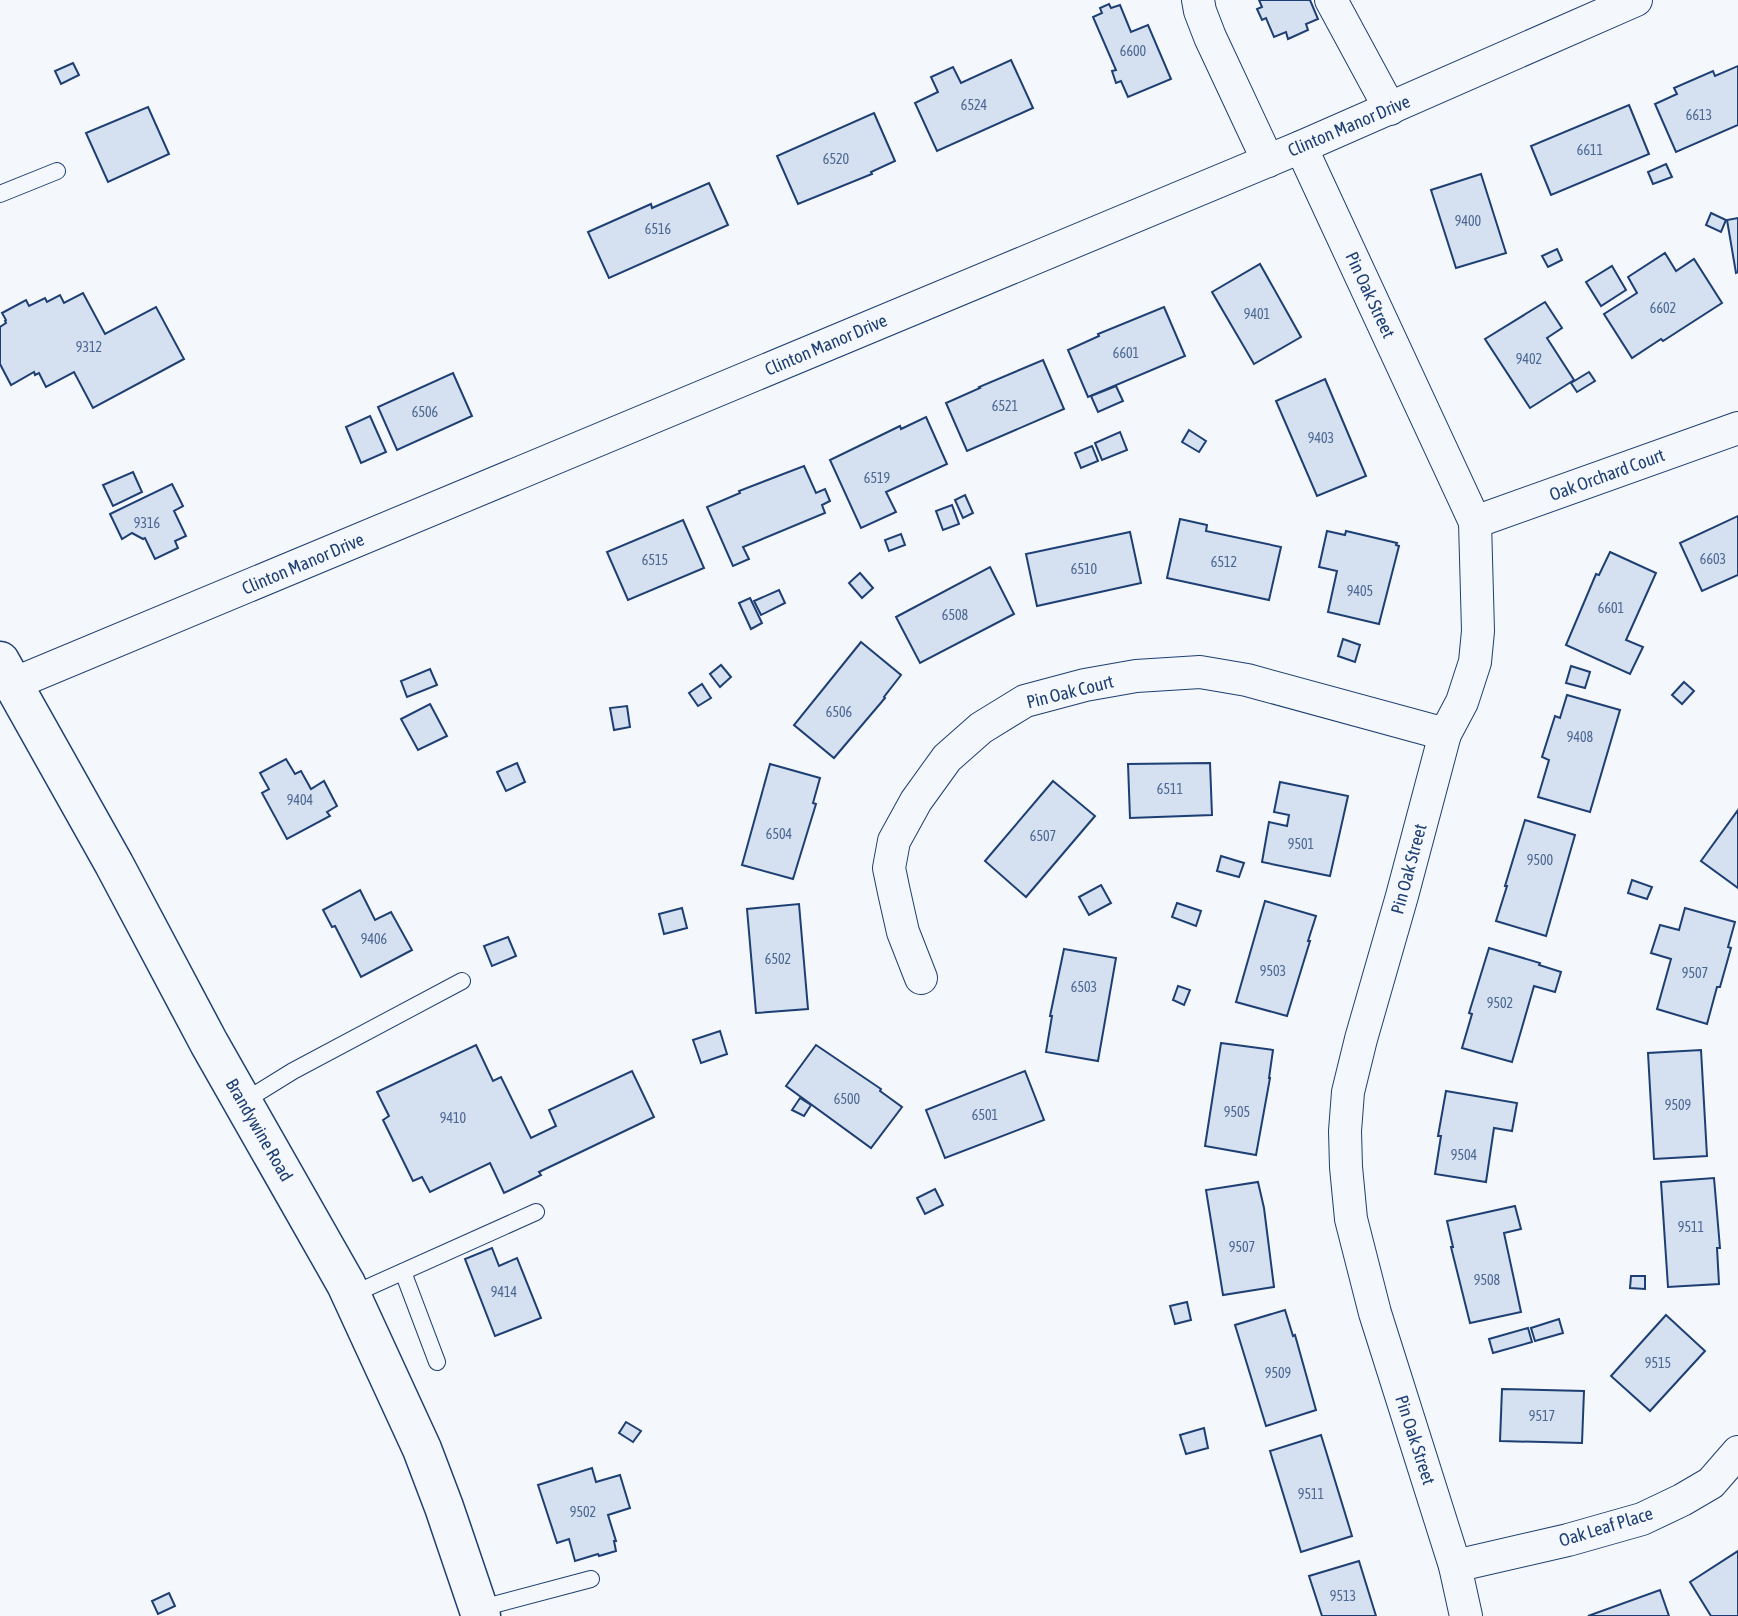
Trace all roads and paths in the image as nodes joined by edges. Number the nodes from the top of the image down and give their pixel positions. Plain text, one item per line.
1 (1198, 0) edge
2 (1331, 0) edge
3 (1636, 0) edge
4 (1390, 108) junction
5 (1301, 147) junction
6 (1268, 161) junction
7 (57, 171) dead end
8 (0, 194) edge
9 (1738, 428) edge
10 (1475, 522) junction
11 (7, 673) edge
12 (1444, 734) junction
13 (921, 978) dead end
14 (462, 981) dead end
15 (243, 1102) junction
16 (536, 1212) dead end
17 (402, 1272) junction
18 (351, 1295) junction
19 (437, 1362) dead end
20 (1738, 1452) edge
21 (1455, 1566) junction
22 (591, 1579) dead end
23 (480, 1612) edge
24 (1466, 1616) edge

1 - 6 street
2 - 4 street
3 - 4 street, Clinton Manor Drive
4 - 5 street, Clinton Manor Drive
5 - 6 street, Clinton Manor Drive
5 - 10 street, Pin Oak Street
6 - 11 street, Clinton Manor Drive
7 - 8 lane
9 - 10 street, Oak Orchard Court
10 - 12 street, Pin Oak Street
11 - 15 main road, Brandywine Road
12 - 13 street, Pin Oak Court
12 - 21 street, Pin Oak Street
14 - 15 lane
15 - 18 main road, Brandywine Road
16 - 17 lane
17 - 18 lane
17 - 19 lane
18 - 23 main road, Brandywine Road
20 - 21 street, Oak Leaf Place
21 - 24 street, Pin Oak Street
22 - 23 lane

